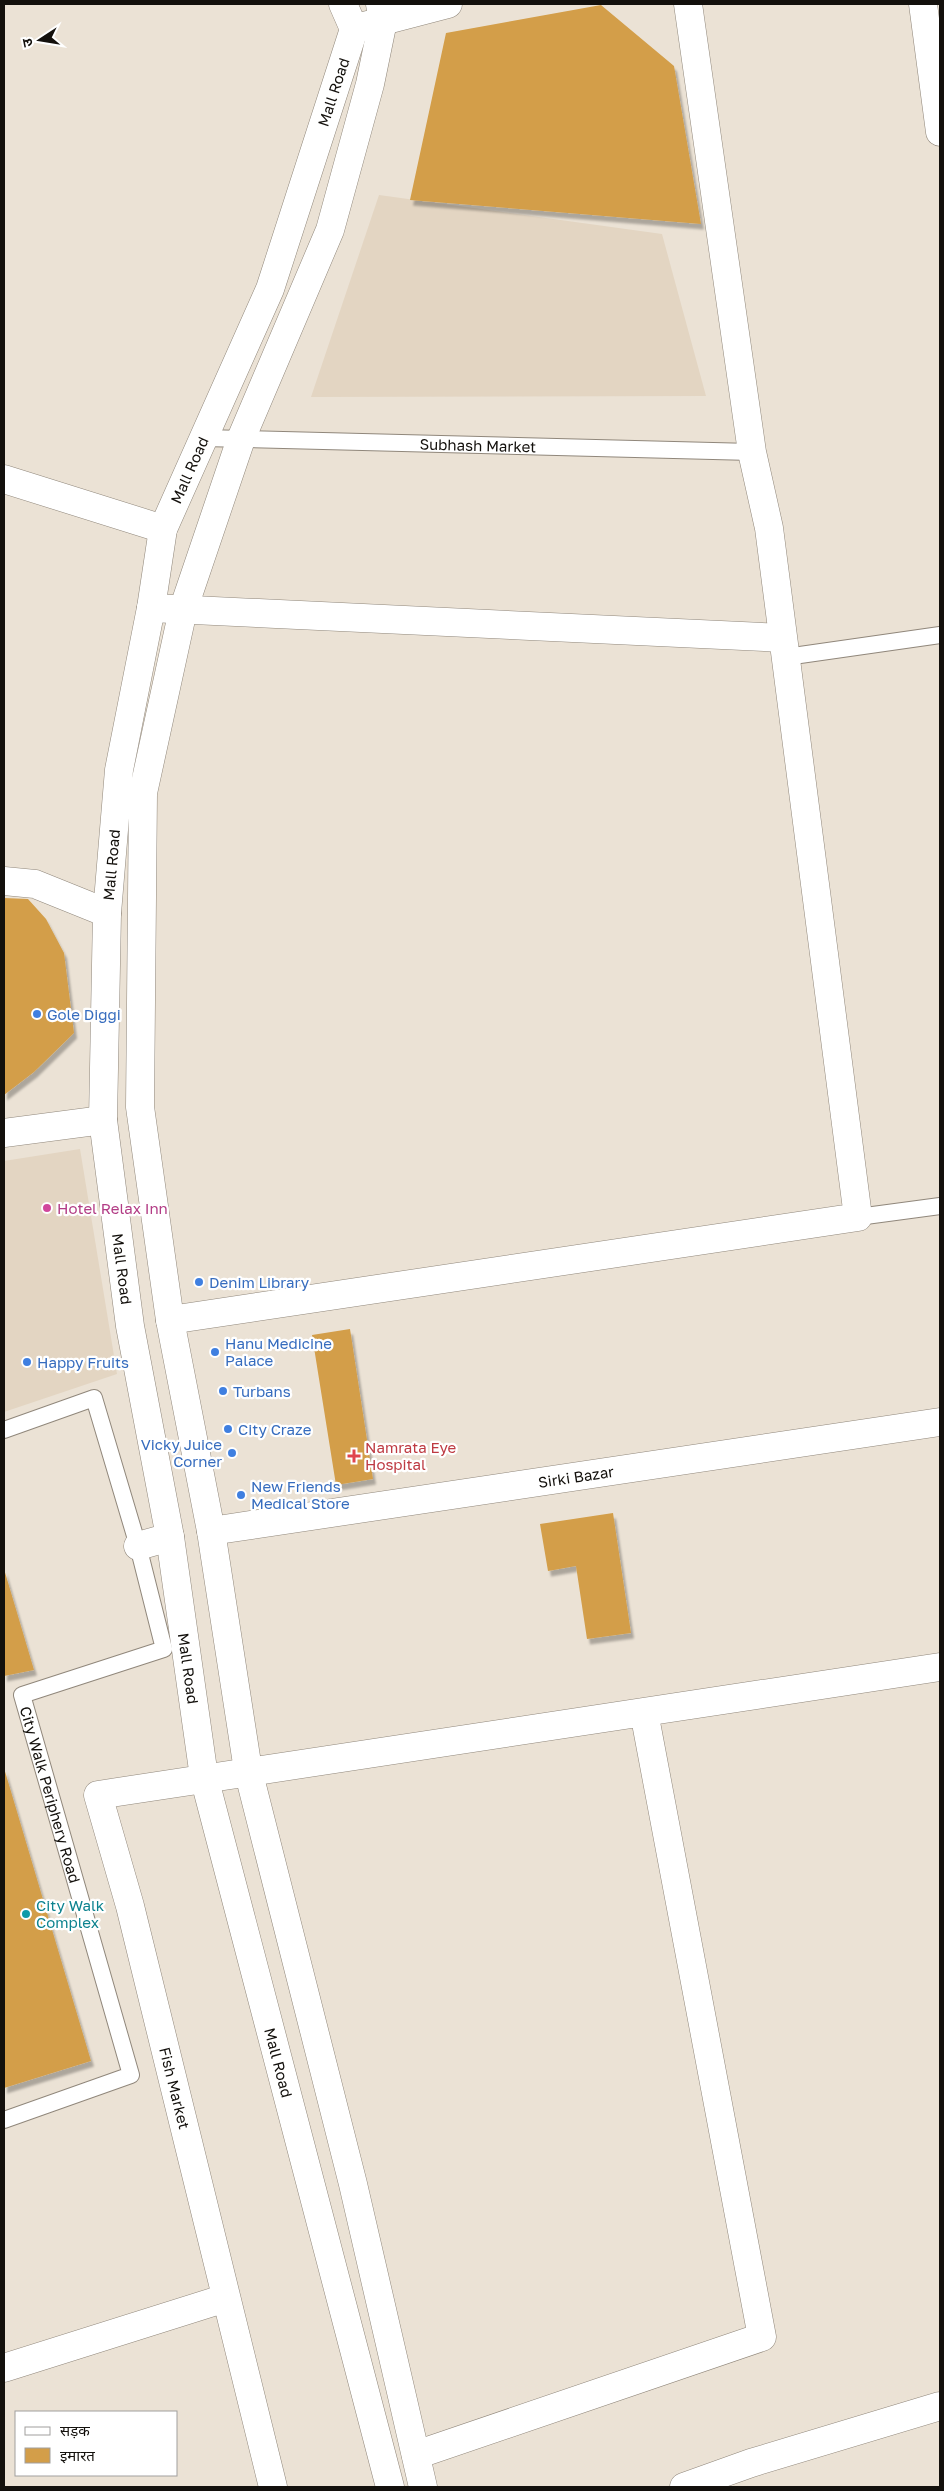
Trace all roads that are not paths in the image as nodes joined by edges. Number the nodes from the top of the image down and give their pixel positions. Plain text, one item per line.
1 (343, 4) edge
2 (448, 4) edge
3 (688, 4) edge
4 (923, 4) edge
5 (382, 12) edge
6 (354, 29) junction
7 (940, 132) edge
8 (203, 438) junction
9 (241, 439) junction
10 (752, 452) junction
11 (4, 479) edge
12 (163, 529) junction
13 (151, 608) junction
14 (182, 610) junction
15 (940, 635) edge
16 (785, 648) junction
17 (4, 881) edge
18 (107, 913) junction
19 (103, 1120) junction
20 (4, 1133) edge
21 (940, 1206) edge
22 (858, 1217) junction
23 (170, 1320) junction
24 (940, 1422) edge
25 (4, 1430) edge
26 (212, 1531) junction
27 (170, 1537) junction
28 (138, 1546) junction
29 (940, 1667) edge
30 (644, 1712) junction
31 (248, 1770) junction
32 (204, 1777) junction
33 (4, 2120) edge
34 (226, 2298) junction
35 (4, 2368) edge
36 (940, 2406) edge
37 (416, 2455) junction
38 (273, 2487) edge
39 (390, 2487) edge
40 (422, 2487) edge
41 (684, 2487) edge

1 - 6 street
2 - 5 street
3 - 10 street
4 - 7 street
5 - 6 street
5 - 9 street
6 - 8 street, Mall Road
8 - 9 lane, Subhash Market
8 - 12 street, Mall Road
9 - 10 lane, Subhash Market
9 - 14 street
10 - 16 street
11 - 12 street
12 - 13 street, Mall Road
13 - 14 street
13 - 18 street, Mall Road
14 - 16 street
14 - 23 street
15 - 16 lane
16 - 22 street
17 - 18 street
18 - 19 street, Mall Road
19 - 20 street
19 - 27 street, Mall Road
21 - 22 lane
22 - 23 street
23 - 26 street
24 - 26 street, Sirki Bazar
25 - 28 lane, City Walk Periphery Road
26 - 31 street
27 - 28 street
27 - 32 street, Mall Road
28 - 33 lane, City Walk Periphery Road
29 - 30 street
30 - 31 street
30 - 37 street
31 - 32 street
31 - 37 street
32 - 34 street, Fish Market
32 - 39 street, Mall Road
34 - 35 street
34 - 38 street, Fish Market
36 - 41 street
37 - 40 street

